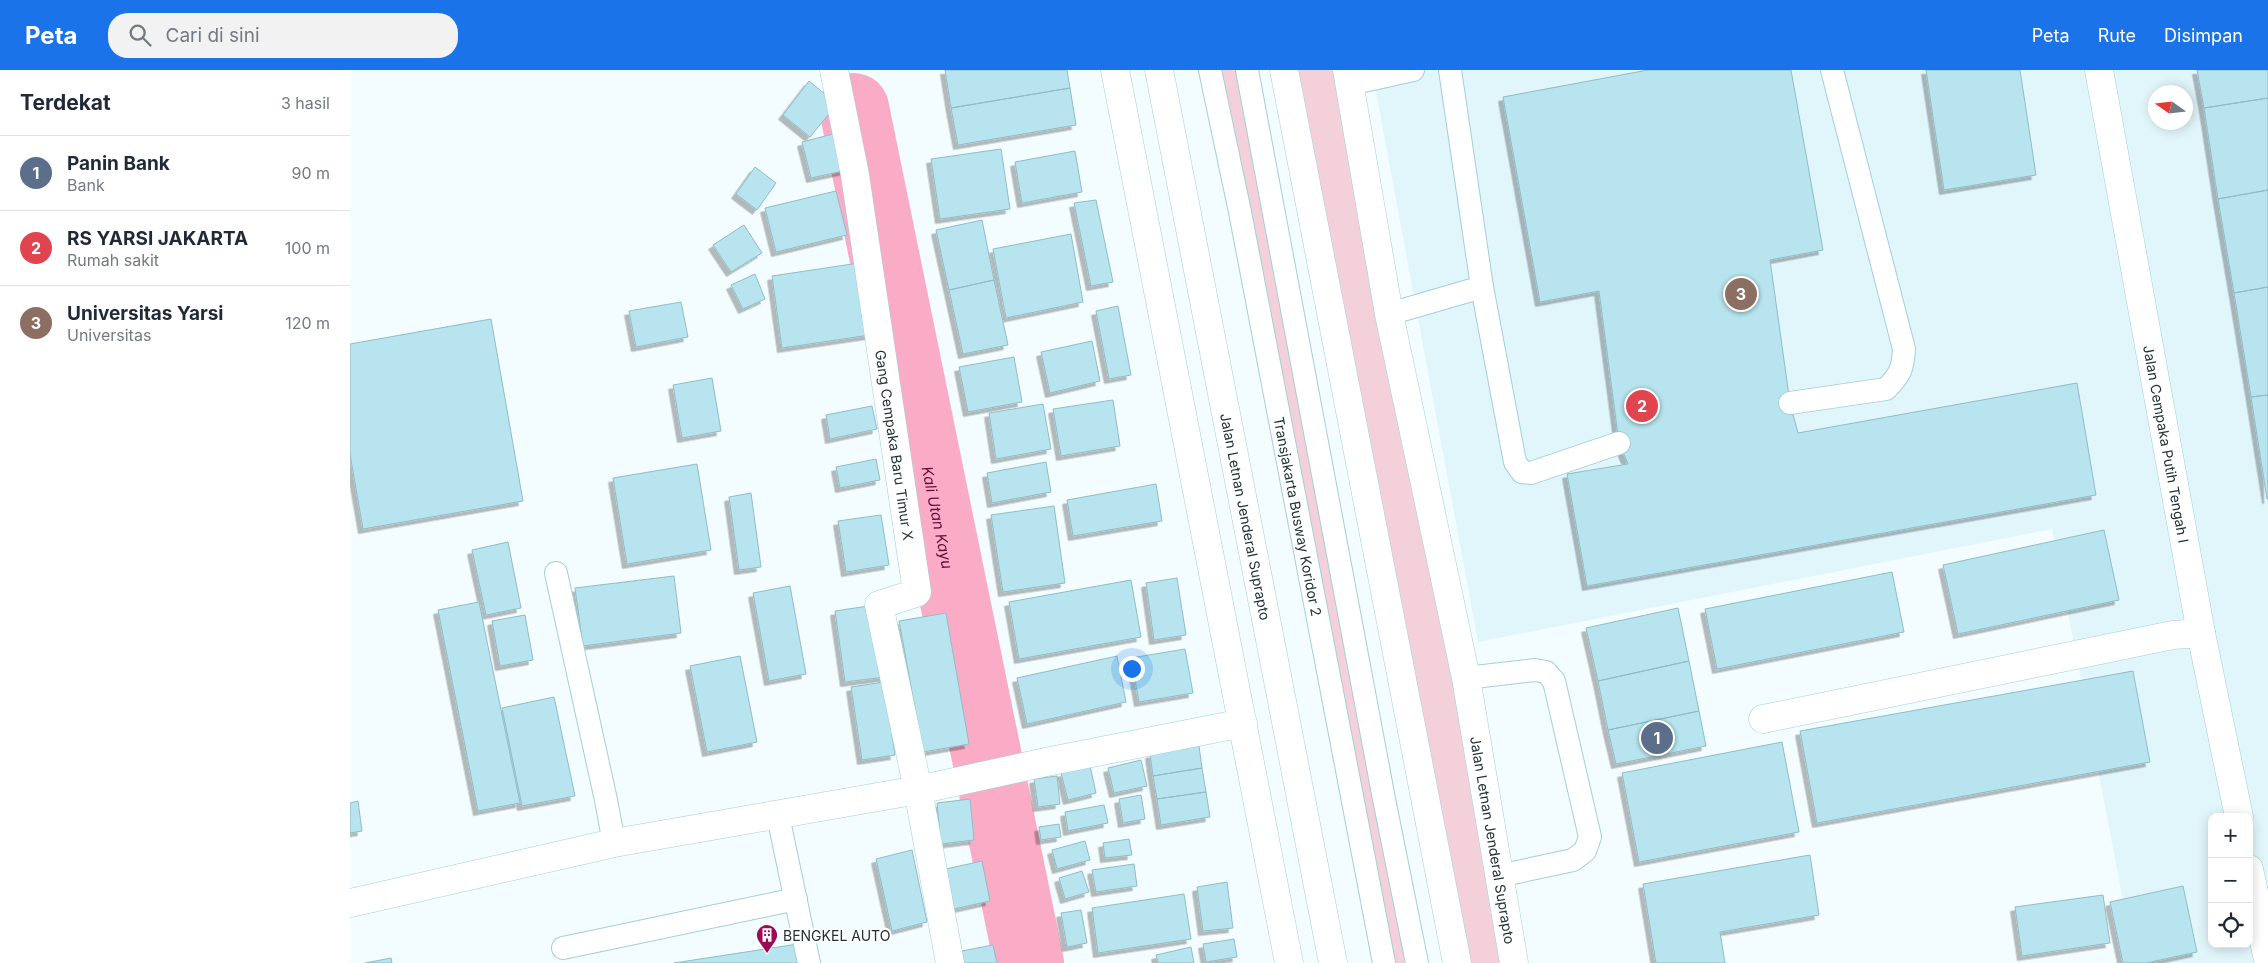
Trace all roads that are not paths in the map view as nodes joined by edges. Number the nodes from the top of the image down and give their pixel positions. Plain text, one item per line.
1 (834, 70) edge
2 (1115, 70) edge
3 (1159, 70) edge
4 (1210, 70) edge
5 (1247, 70) edge
6 (1284, 70) edge
7 (1413, 70) edge
8 (1450, 70) edge
9 (1832, 70) edge
10 (2099, 70) edge
11 (1348, 77) edge
12 (1482, 287) junction
13 (1389, 314) junction
14 (1790, 402) dead end
15 (1619, 442) dead end
16 (556, 574) dead end
17 (2201, 633) junction
18 (1466, 678) junction
19 (1763, 719) dead end
20 (1243, 723) junction
21 (918, 790) junction
22 (2237, 813) edge
23 (778, 816) junction
24 (614, 843) junction
25 (1499, 876) junction
26 (2253, 888) edge
27 (796, 899) junction
28 (350, 903) edge
29 (563, 948) dead end
30 (2268, 960) edge
31 (809, 963) edge
32 (950, 963) edge
33 (1289, 963) edge
34 (1333, 963) edge
35 (1384, 963) edge
36 (1417, 963) edge
37 (1458, 963) edge
38 (1514, 963) edge

1 - 21 main road, Gang Cempaka Baru Timur X
2 - 20 main road
3 - 34 main road, Jalan Letnan Jenderal Suprapto
4 - 35 lane, Transjakarta Busway Koridor 2
5 - 36 lane
6 - 37 main road
7 - 11 lane
8 - 12 lane
9 - 14 lane
10 - 17 main road, Jalan Cempaka Putih Tengah I
11 - 13 main road, Jalan Letnan Jenderal Suprapto
12 - 13 lane
12 - 15 lane
13 - 18 main road, Jalan Letnan Jenderal Suprapto
16 - 24 lane
17 - 19 main road
17 - 22 main road, Jalan Cempaka Putih Tengah I
18 - 25 main road, Jalan Letnan Jenderal Suprapto
18 - 25 lane
20 - 21 main road
20 - 33 main road
21 - 23 main road
21 - 32 main road
23 - 24 main road
23 - 27 lane
24 - 28 main road
25 - 38 main road, Jalan Letnan Jenderal Suprapto
26 - 30 main road
27 - 29 lane
27 - 31 lane

